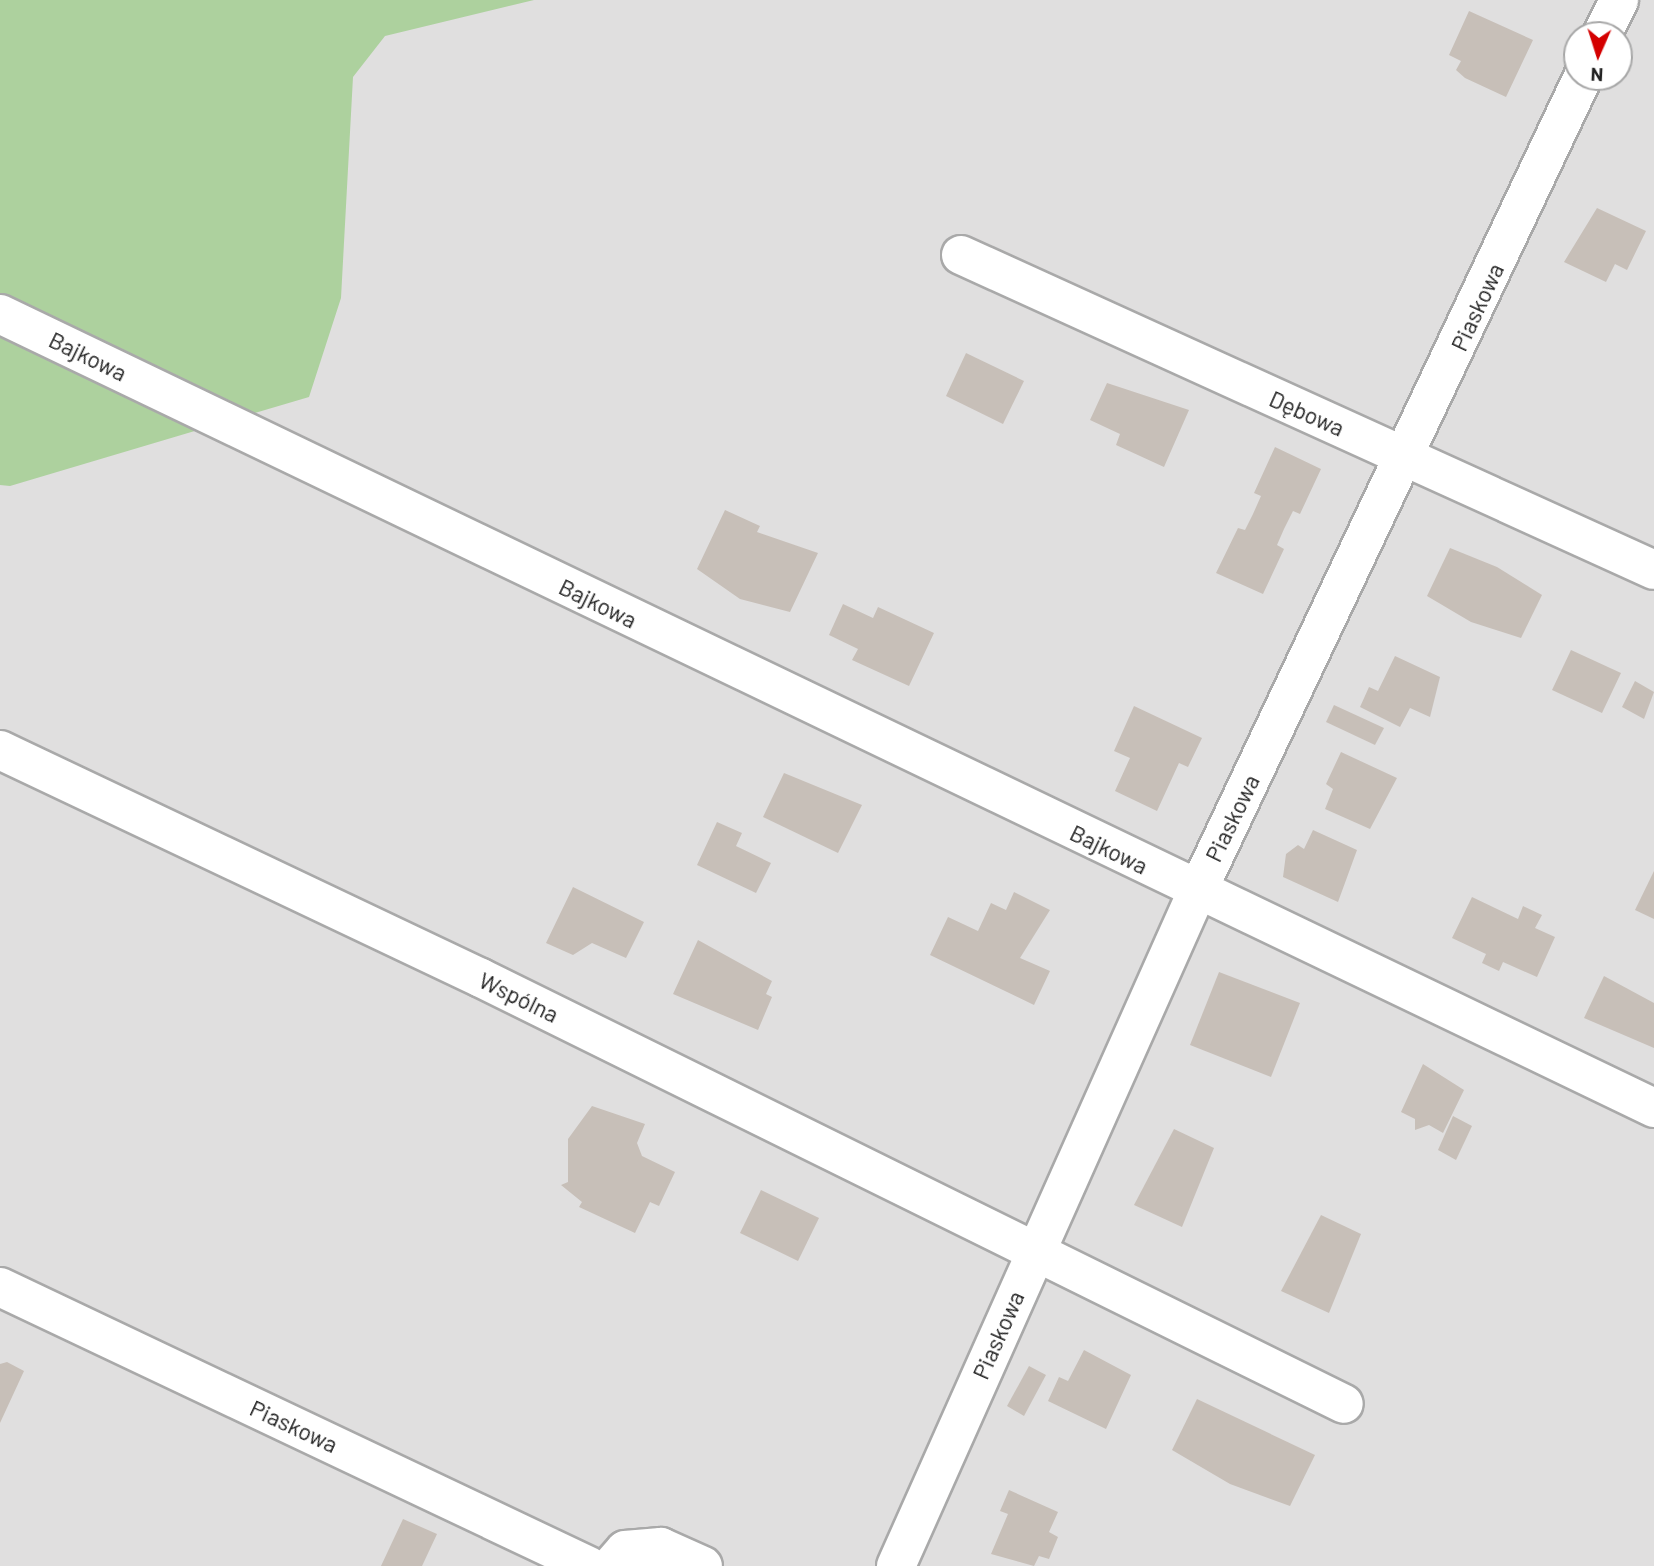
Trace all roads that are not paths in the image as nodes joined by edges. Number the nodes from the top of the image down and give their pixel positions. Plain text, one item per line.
1 (1619, 0) edge
2 (1609, 21) edge
3 (1577, 91) edge
4 (961, 255) dead end
5 (0, 314) edge
6 (1407, 458) junction
7 (1654, 570) edge
8 (0, 750) edge
9 (1196, 892) junction
10 (1654, 1108) edge
11 (1034, 1254) junction
12 (0, 1287) edge
13 (1344, 1404) dead end
14 (589, 1566) edge
15 (611, 1566) edge
16 (703, 1566) edge
17 (896, 1566) edge

1 - 2 street
3 - 6 street, Piaskowa
4 - 6 street, Dębowa
5 - 9 street, Bajkowa
6 - 7 street, Dębowa
6 - 9 street, Piaskowa
8 - 11 street, Wspólna
9 - 10 street, Bajkowa
9 - 11 street, Piaskowa
11 - 13 street, Wspólna
11 - 17 street, Piaskowa
12 - 14 street, Piaskowa
15 - 16 street

